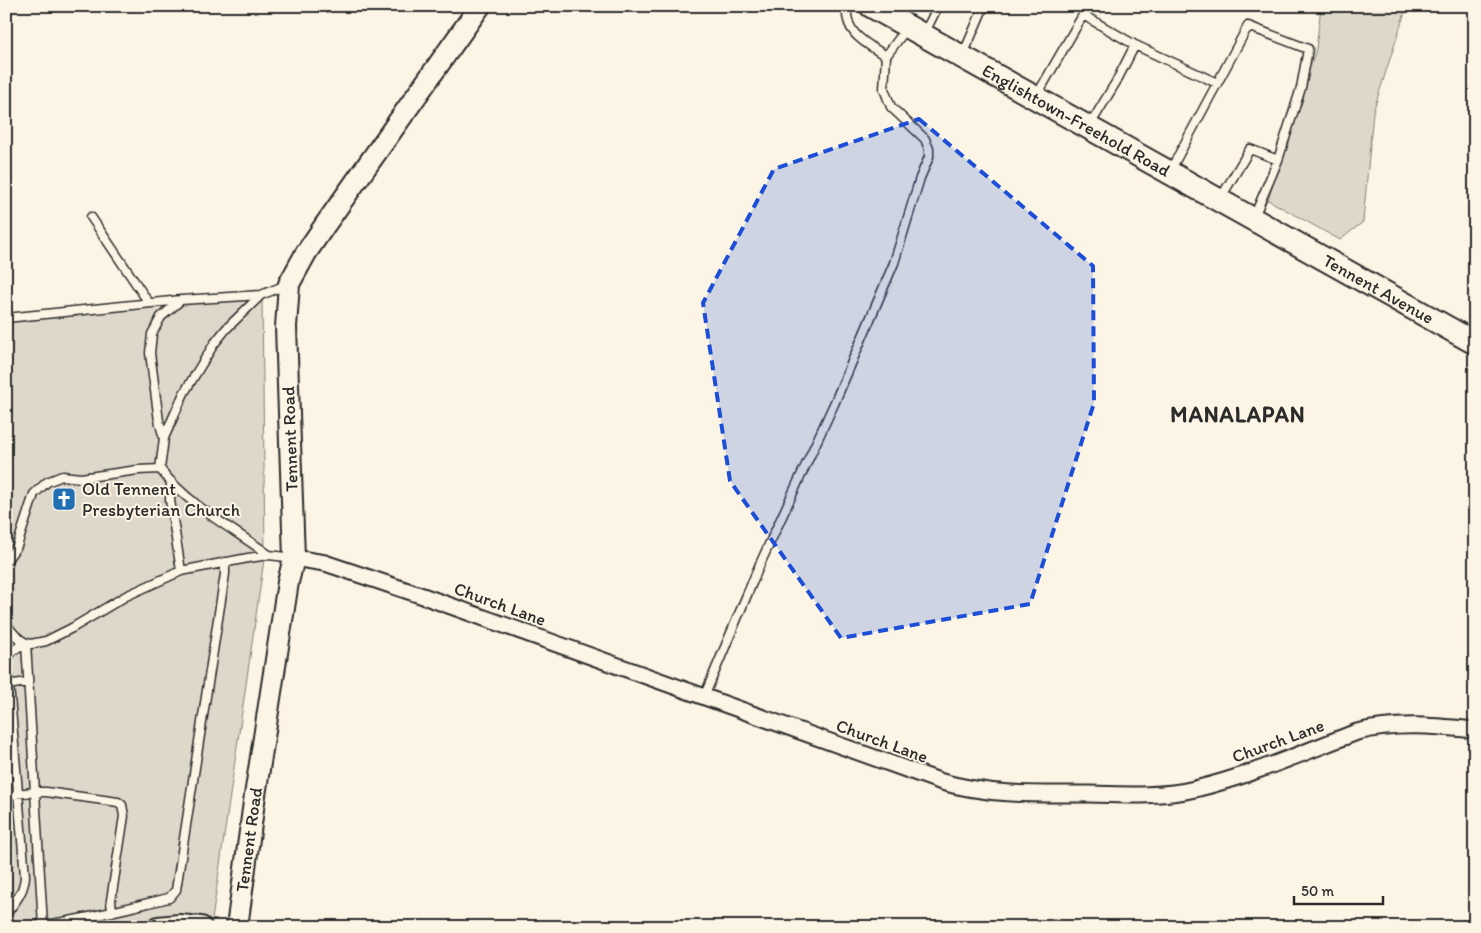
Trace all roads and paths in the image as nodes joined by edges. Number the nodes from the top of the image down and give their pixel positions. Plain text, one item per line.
1 (480, 6) edge
2 (847, 6) edge
3 (871, 6) edge
4 (938, 6) edge
5 (984, 6) edge
6 (1084, 10) edge
7 (916, 31) junction
8 (1135, 44) junction
9 (886, 56) junction
10 (962, 57) junction
11 (1217, 83) junction
12 (1036, 97) junction
13 (1088, 127) junction
14 (1278, 160) junction
15 (1170, 173) junction
16 (1219, 201) junction
17 (91, 217) dead end
18 (1253, 219) junction
19 (1282, 235) joint
20 (289, 284) junction
21 (261, 295) junction
22 (181, 300) junction
23 (149, 303) junction
24 (6, 318) edge
25 (1475, 343) edge
26 (164, 438) junction
27 (160, 469) junction
28 (171, 483) junction
29 (269, 555) junction
30 (294, 558) junction
31 (6, 561) edge
32 (225, 562) junction
33 (181, 571) junction
34 (6, 623) edge
35 (26, 643) junction
36 (28, 682) junction
37 (7, 685) edge
38 (704, 697) junction
39 (1475, 730) edge
40 (34, 792) junction
41 (18, 793) junction
42 (6, 794) edge
43 (112, 912) junction
44 (6, 914) edge
45 (43, 925) junction
46 (28, 927) edge
47 (158, 927) edge
48 (201, 927) edge
49 (237, 927) edge

1 - 20 street, Tennent Road
2 - 9 lane
3 - 7 main road, Englishtown-Freehold Road
4 - 7 lane
5 - 10 lane
6 - 8 lane
6 - 12 lane
7 - 9 lane
7 - 10 main road, Englishtown-Freehold Road
8 - 11 lane
8 - 13 lane
9 - 38 lane
10 - 12 main road, Englishtown-Freehold Road
11 - 14 lane
11 - 15 lane
12 - 13 main road, Englishtown-Freehold Road
13 - 15 main road, Englishtown-Freehold Road
14 - 16 lane
14 - 18 lane
15 - 16 main road, Englishtown-Freehold Road
16 - 18 main road, Englishtown-Freehold Road
17 - 23 lane
18 - 19 main road, Englishtown-Freehold Road
19 - 25 main road, Tennent Avenue
20 - 21 lane
20 - 30 street, Tennent Road
21 - 22 lane
21 - 26 lane
22 - 23 lane
22 - 26 lane
23 - 24 lane
26 - 27 lane
27 - 28 lane
27 - 31 lane
28 - 29 lane
28 - 33 lane
29 - 30 lane
29 - 32 lane
30 - 38 street, Church Lane
30 - 49 street, Tennent Road
32 - 33 lane
32 - 43 lane
33 - 35 lane
34 - 35 lane
35 - 36 lane
35 - 37 lane
36 - 37 lane
36 - 40 lane
37 - 41 lane
38 - 39 street, Church Lane
40 - 41 lane
40 - 43 lane
40 - 45 lane
41 - 42 lane
41 - 44 lane
43 - 45 lane
45 - 46 lane
47 - 48 street

